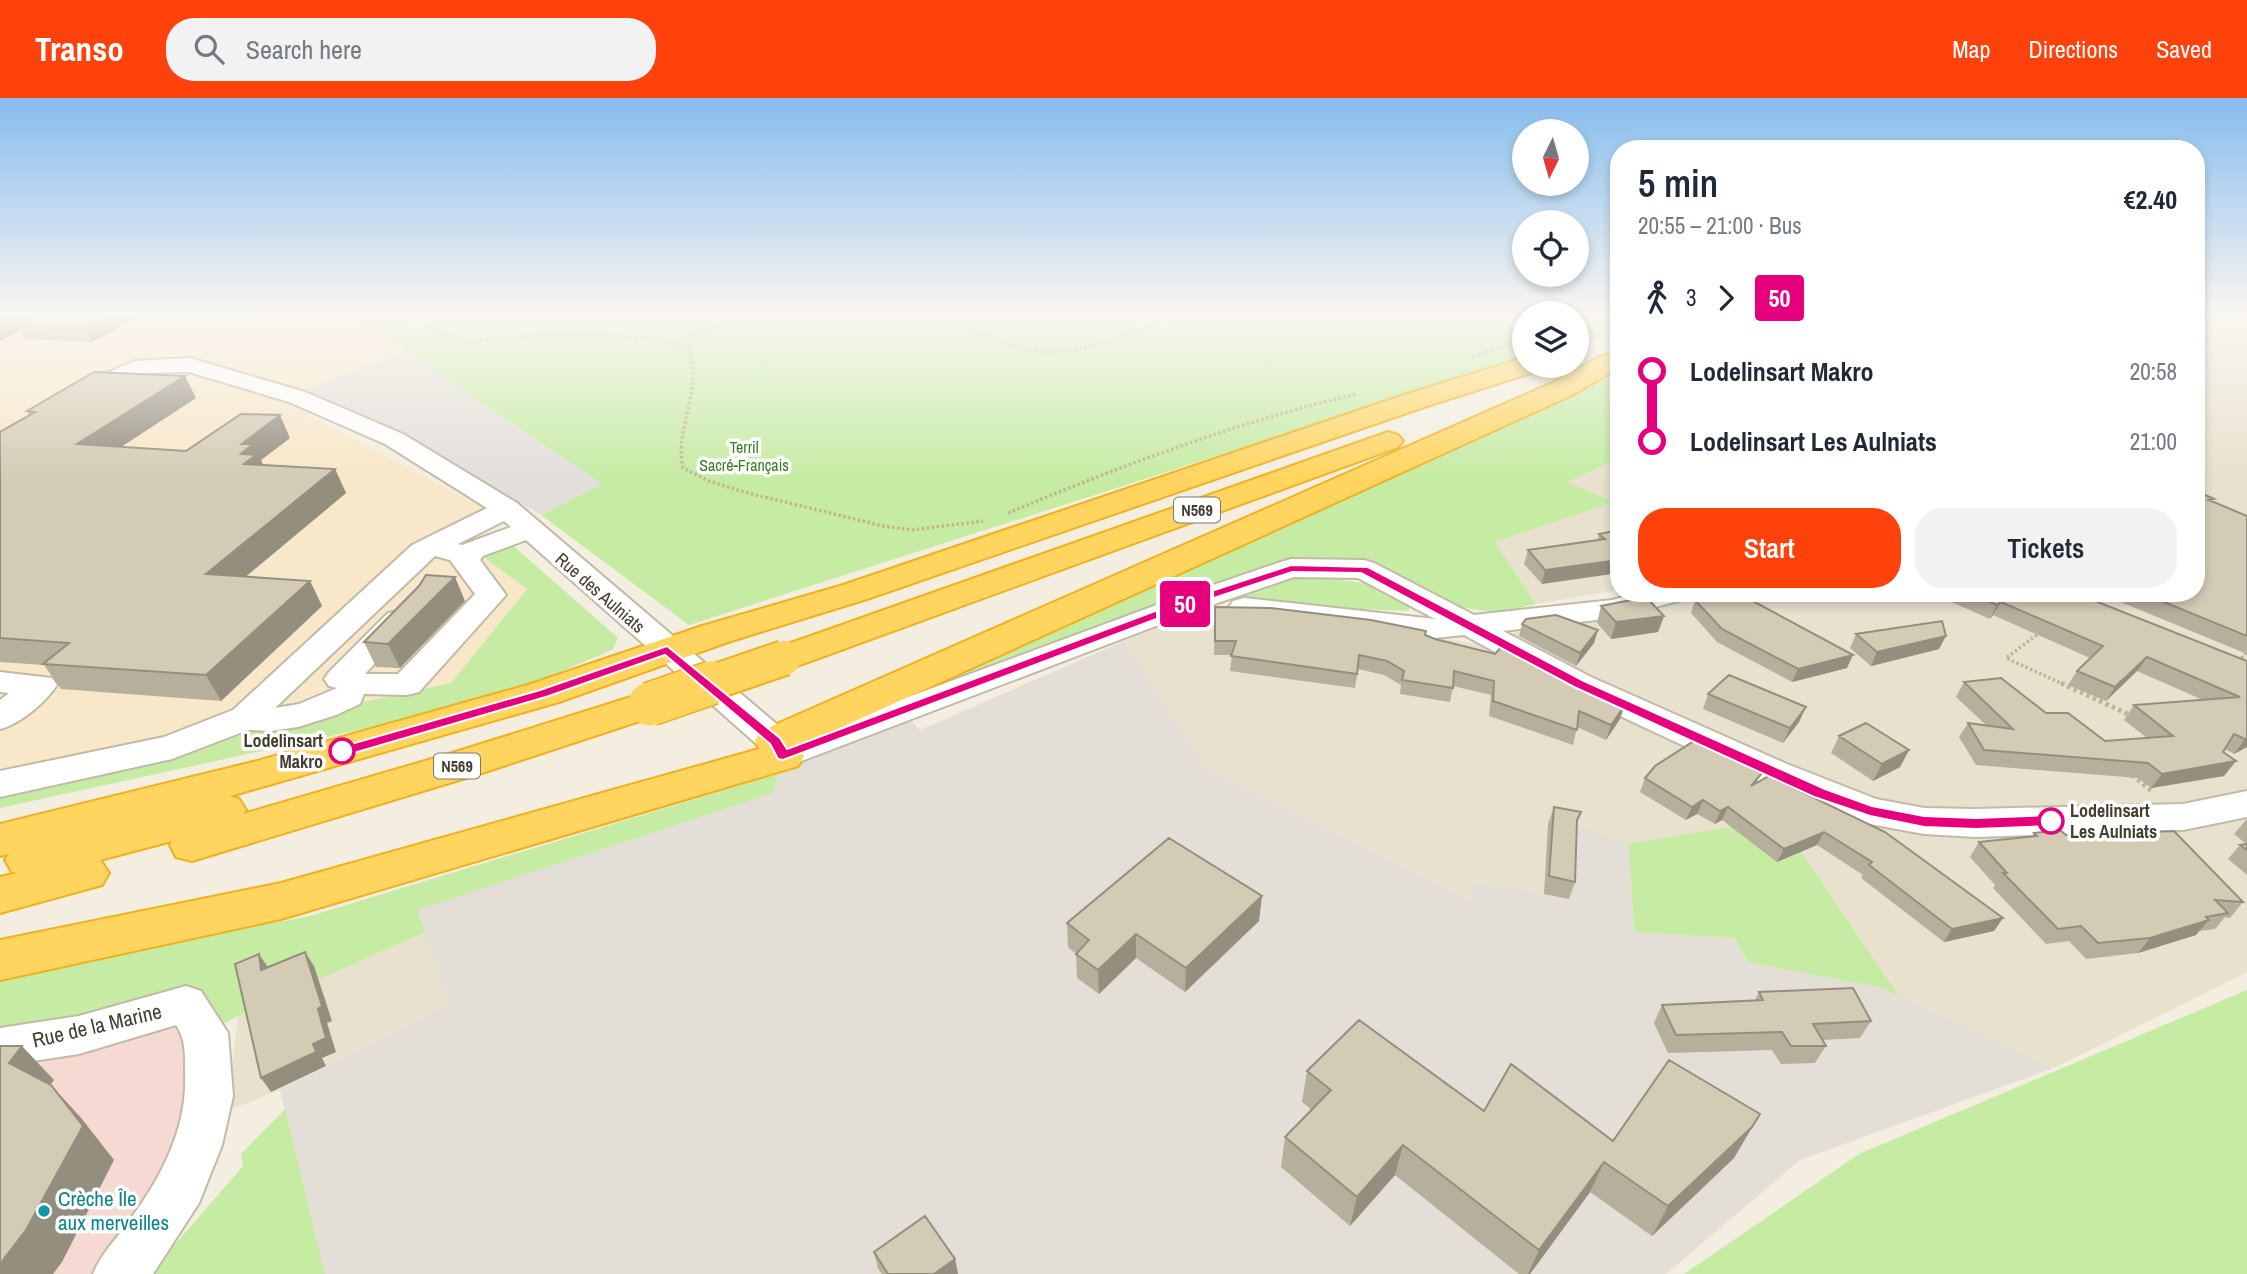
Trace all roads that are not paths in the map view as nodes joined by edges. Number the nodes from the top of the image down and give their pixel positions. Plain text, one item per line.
1 (139, 368) edge
2 (200, 368) edge
3 (1572, 368) edge
4 (1589, 368) edge
5 (1512, 370) edge
6 (1523, 378) edge
7 (69, 403) edge
8 (517, 520) junction
9 (464, 561) junction
10 (421, 575) junction
11 (1640, 602) edge
12 (1244, 607) edge
13 (1470, 626) junction
14 (780, 649) junction
15 (667, 650) junction
16 (0, 682) edge
17 (344, 687) junction
18 (0, 718) edge
19 (246, 718) junction
20 (779, 748) junction
21 (0, 784) edge
22 (2247, 804) edge
23 (0, 840) edge
24 (0, 867) edge
25 (0, 895) edge
26 (0, 960) edge
27 (0, 1047) edge
28 (118, 1274) edge

1 - 7 street, Rue des Aulniats
2 - 8 street, Rue des Aulniats
3 - 14 highway, N569
4 - 20 highway
5 - 15 highway
6 - 14 highway, N569
8 - 9 street
8 - 10 street
8 - 15 street, Rue des Aulniats
9 - 10 street
9 - 17 street
10 - 17 street
10 - 19 street
11 - 13 street
12 - 13 street
13 - 20 street
13 - 22 street
14 - 24 highway, N569
14 - 25 highway, N569, bridge
15 - 20 street, Rue des Aulniats
15 - 23 highway
16 - 18 street
17 - 19 street
19 - 21 street
20 - 26 highway
27 - 28 street, Rue de la Marine

